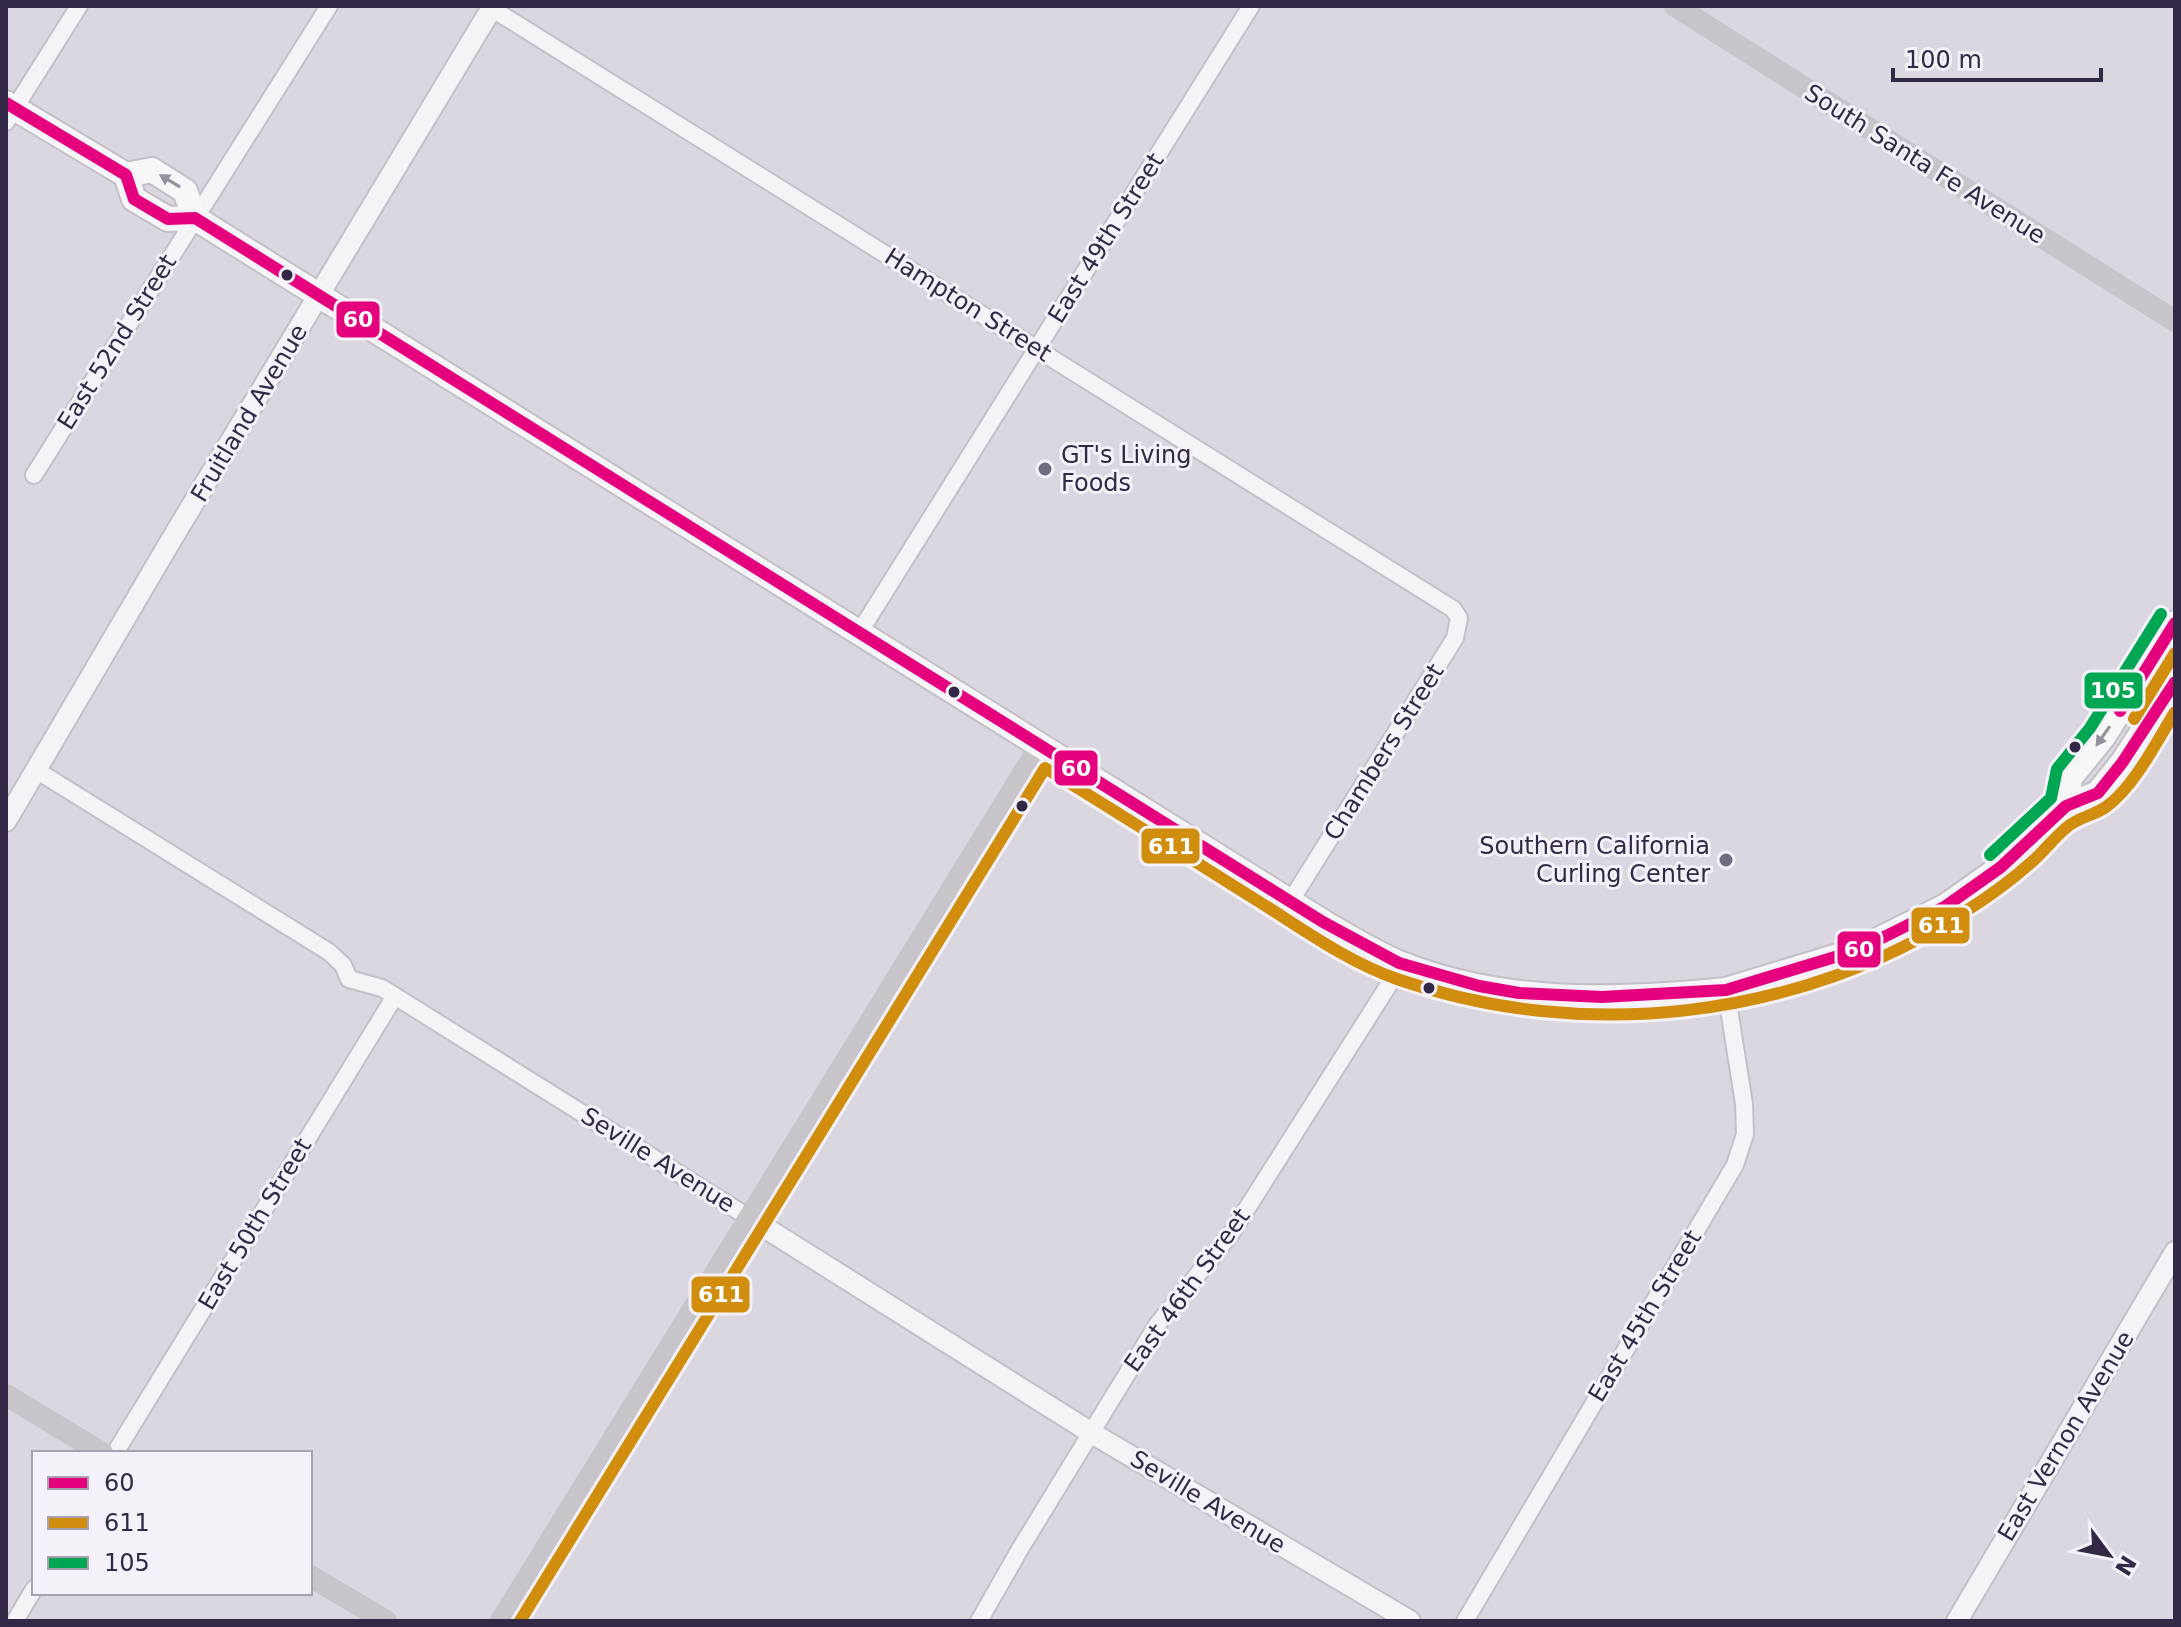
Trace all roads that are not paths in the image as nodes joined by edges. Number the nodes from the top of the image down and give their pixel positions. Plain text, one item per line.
1 (79, 6) edge
2 (329, 6) edge
3 (1251, 6) edge
4 (1675, 6) edge
5 (492, 7) edge
6 (9, 111) edge
7 (126, 175) junction
8 (195, 218) junction
9 (320, 296) junction
10 (2175, 321) edge
11 (1037, 348) junction
12 (34, 475) dead end
13 (1444, 602) joint
14 (2175, 623) edge
15 (859, 633) junction
16 (2175, 682) edge
17 (1040, 746) junction
18 (36, 770) junction
19 (2066, 806) junction
20 (6, 821) edge
21 (1290, 902) junction
22 (1402, 964) junction
23 (1726, 990) junction
24 (395, 996) junction
25 (748, 1217) junction
26 (2175, 1252) edge
27 (6, 1395) edge
28 (1090, 1432) junction
29 (99, 1451) edge
30 (116, 1451) edge
31 (312, 1577) edge
32 (32, 1592) edge
33 (15, 1621) edge
34 (386, 1621) edge
35 (501, 1621) edge
36 (979, 1621) edge
37 (1410, 1621) edge
38 (1465, 1621) edge
39 (1957, 1621) edge

1 - 6 street
2 - 8 street, East 52nd Street
3 - 11 street, East 49th Street
4 - 10 main road, South Santa Fe Avenue
5 - 9 street, Fruitland Avenue
5 - 11 street, Hampton Street
6 - 7 main road
7 - 8 main road
8 -> 7 main road
8 - 9 main road
8 - 12 street, East 52nd Street
9 - 15 main road
9 - 18 street, Fruitland Avenue
11 - 13 street, Hampton Street
11 - 15 street, East 49th Street
13 - 21 street, Chambers Street
14 -> 19 main road
15 - 17 main road
16 - 19 main road
17 - 21 main road
17 - 25 main road
18 - 20 street, Fruitland Avenue
18 - 24 street, Seville Avenue
19 - 23 main road
21 - 22 main road
22 - 23 main road
22 - 28 street, East 46th Street
23 - 38 street, East 45th Street
24 - 25 street, Seville Avenue
24 - 30 street, East 50th Street
25 - 28 street, Seville Avenue
25 - 35 main road
26 - 39 street, East Vernon Avenue
27 - 29 main road
28 - 36 street, East 46th Street
28 - 37 street, Seville Avenue
31 - 34 main road
32 - 33 street

